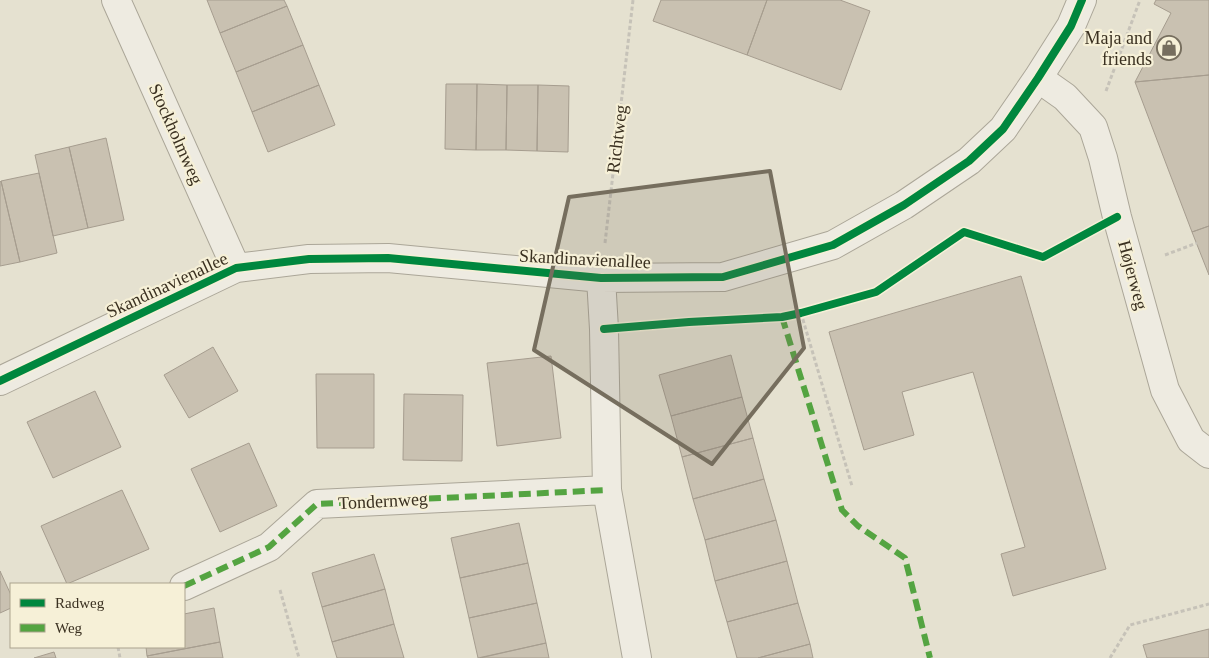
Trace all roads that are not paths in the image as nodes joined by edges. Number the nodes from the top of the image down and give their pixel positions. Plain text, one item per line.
1 (116, 0) edge
2 (1082, 0) edge
3 (1038, 78) junction
4 (236, 268) junction
5 (601, 278) junction
6 (0, 381) edge
7 (1209, 454) edge
8 (607, 490) junction
9 (185, 586) edge
10 (638, 658) edge

1 - 4 street, Stockholmweg
2 - 3 street, Skandinavienallee
3 - 5 street, Skandinavienallee
3 - 7 street, Højerweg
4 - 5 street, Skandinavienallee
4 - 6 street, Skandinavienallee
5 - 8 street
8 - 9 street, Tondernweg
8 - 10 street

